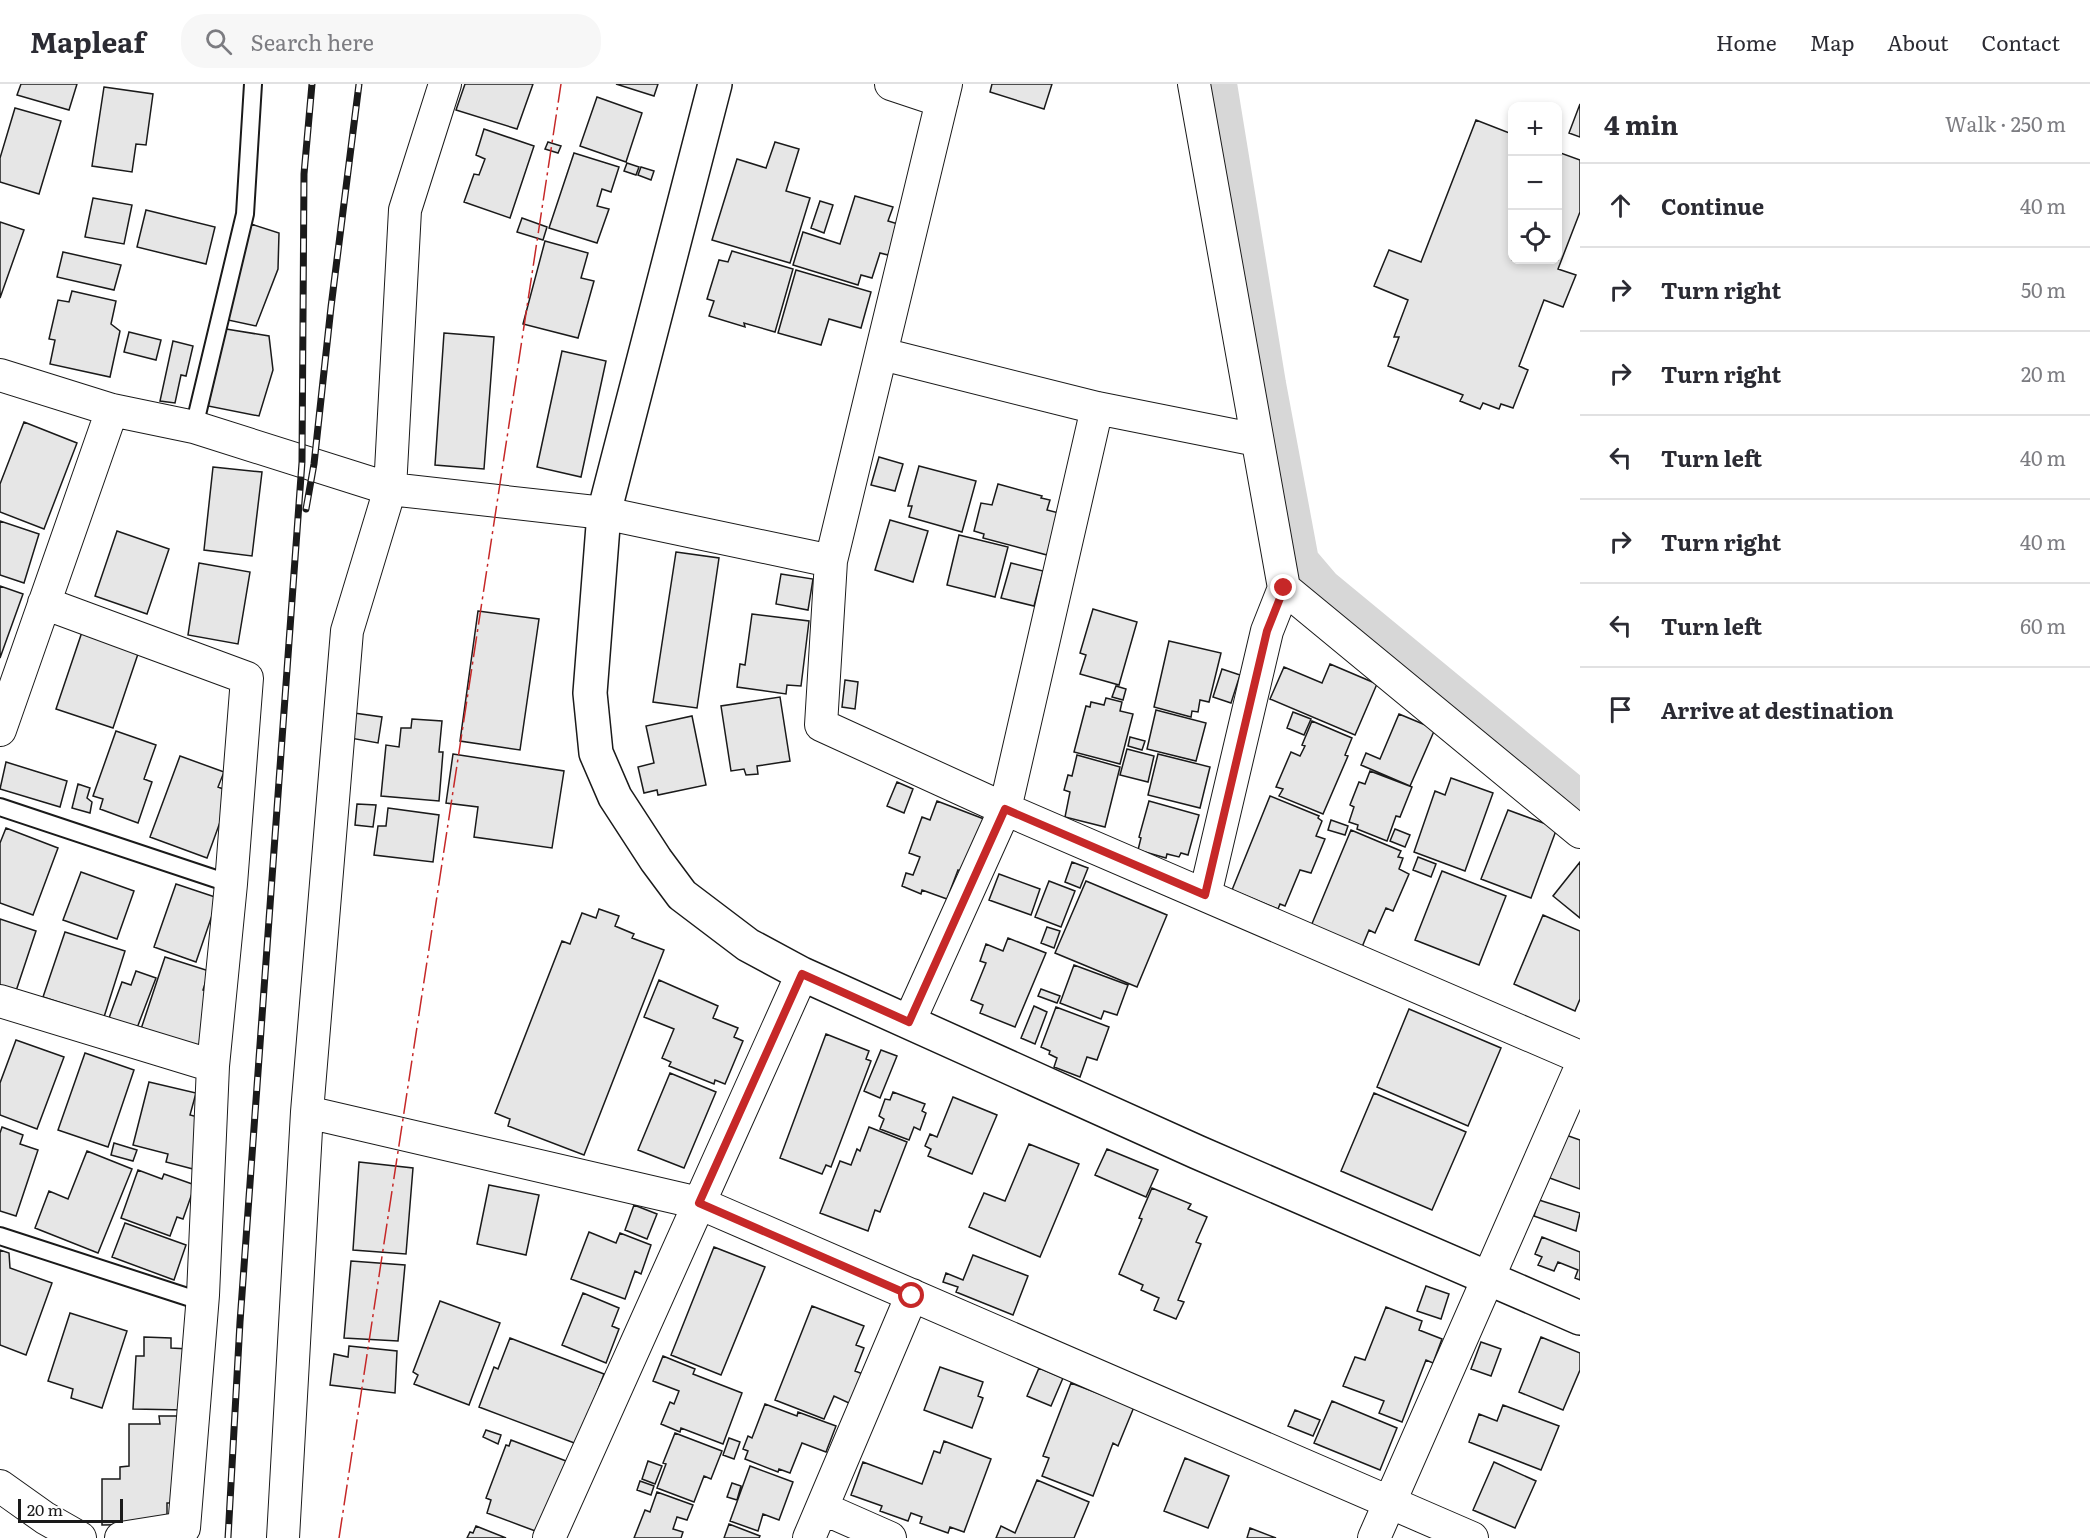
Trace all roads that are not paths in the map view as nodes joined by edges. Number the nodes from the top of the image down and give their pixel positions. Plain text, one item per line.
1 (253, 84) edge
2 (445, 84) edge
3 (715, 84) edge
4 (891, 84) edge
5 (1194, 84) edge
6 (944, 92) edge
7 (882, 354) junction
8 (0, 375) edge
9 (1097, 408) junction
10 (112, 410) junction
11 (194, 427) junction
12 (1257, 440) junction
13 (390, 489) junction
14 (604, 513) junction
15 (831, 561) junction
16 (1284, 588) junction
17 (44, 603) junction
18 (0, 730) edge
19 (0, 807) edge
20 (1005, 809) junction
21 (1580, 832) edge
22 (231, 884) junction
23 (1205, 895) junction
24 (802, 974) junction
25 (0, 1001) edge
26 (909, 1022) junction
27 (1580, 1056) edge
28 (213, 1066) junction
29 (1580, 1069) edge
30 (307, 1112) junction
31 (699, 1203) junction
32 (0, 1236) edge
33 (1489, 1278) junction
34 (912, 1296) junction
35 (203, 1302) junction
36 (1580, 1318) edge
37 (0, 1486) edge
38 (1390, 1503) junction
39 (822, 1508) junction
40 (80, 1538) edge
41 (121, 1538) edge
42 (283, 1538) edge
43 (549, 1538) edge
44 (809, 1538) edge
45 (890, 1538) edge
46 (1374, 1538) edge
47 (1472, 1538) edge

1 - 11 lane
2 - 13 street
3 - 14 street
4 - 6 street
5 - 12 street
6 - 7 street
7 - 9 street
7 - 15 street
8 - 10 street
9 - 12 street
9 - 20 street
10 - 11 street
10 - 17 street
11 - 13 street
12 - 16 street
13 - 14 street
13 - 30 street
14 - 15 street
14 - 24 street
15 - 20 street
16 - 21 street
16 - 23 street
17 - 18 street
17 - 22 street
19 - 22 lane
20 - 23 street
20 - 26 street
22 - 28 street
23 - 27 street
24 - 26 street
24 - 31 street
25 - 28 street
26 - 33 street
28 - 35 street
29 - 33 street
30 - 31 street
30 - 42 street
31 - 34 street
31 - 43 street
32 - 35 lane
33 - 36 street
33 - 38 street
34 - 38 street
34 - 39 street
35 - 41 street
37 - 40 street
38 - 46 street
38 - 47 street
39 - 44 street
39 - 45 street

